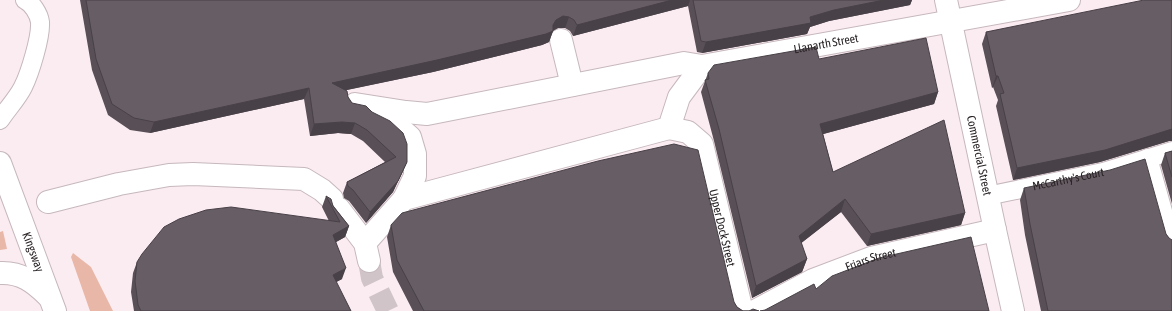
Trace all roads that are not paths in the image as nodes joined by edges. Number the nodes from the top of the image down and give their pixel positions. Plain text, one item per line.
1 (26, 0) edge
2 (946, 0) edge
3 (1069, 0) edge
4 (951, 21) junction
5 (561, 40) dead end
6 (702, 66) junction
7 (572, 85) junction
8 (0, 120) edge
9 (669, 128) junction
10 (1172, 150) edge
11 (1148, 158) junction
12 (0, 163) edge
13 (988, 196) junction
14 (404, 199) junction
15 (48, 202) dead end
16 (995, 230) junction
17 (1172, 243) edge
18 (0, 272) edge
19 (52, 303) edge
20 (742, 311) edge
21 (755, 311) edge
22 (1013, 311) edge

1 - 8 lane
2 - 4 street, Commercial Street
3 - 4 street, Llanarth Street
4 - 6 street, Llanarth Street
4 - 13 street, Commercial Street
5 - 7 street
6 - 7 street, Llanarth Street
6 - 9 street
7 - 14 street, Llanarth Street
9 - 14 street
9 - 20 street, Upper Dock Street
10 - 11 lane, McCarthy's Court
11 - 13 lane, McCarthy's Court
11 - 17 lane
12 - 19 street, Kingsway
13 - 16 street, Commercial Street
14 - 15 street
16 - 21 street, Friars Street
16 - 22 street, Commercial Street
18 - 19 street, Kingsway

